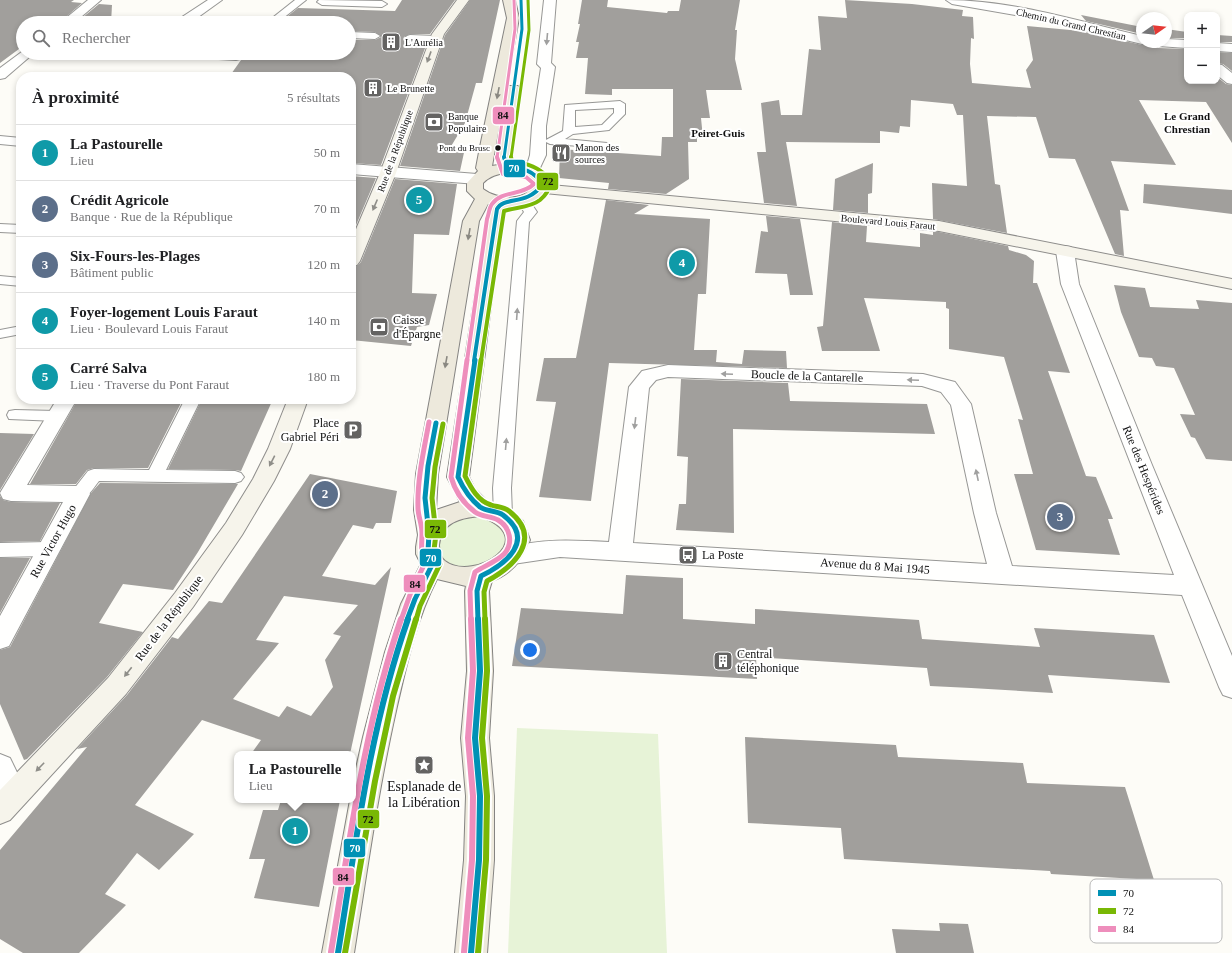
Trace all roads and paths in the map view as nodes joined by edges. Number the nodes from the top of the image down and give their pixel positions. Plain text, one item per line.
1 (95, 0) edge
2 (216, 0) edge
3 (301, 0) edge
4 (324, 0) edge
5 (463, 0) edge
6 (509, 0) edge
7 (521, 0) edge
8 (550, 0) edge
9 (952, 0) edge
10 (382, 4) dead end
11 (75, 16) edge
12 (192, 16) edge
13 (280, 16) edge
14 (356, 35) edge
15 (375, 36) dead end
16 (410, 38) dead end
17 (1136, 38) edge
18 (436, 39) junction
19 (1172, 43) edge
20 (1184, 44) edge
21 (1220, 47) edge
22 (1232, 48) edge
23 (19, 60) edge
24 (1220, 70) edge
25 (0, 75) edge
26 (1232, 80) edge
27 (569, 125) junction
28 (0, 140) edge
29 (545, 141) junction
30 (16, 142) edge
31 (607, 146) dead end
32 (507, 168) junction
33 (356, 170) edge
34 (529, 171) junction
35 (388, 173) junction
36 (482, 176) junction
37 (540, 189) junction
38 (484, 198) junction
39 (523, 200) junction
40 (503, 203) junction
41 (0, 228) edge
42 (16, 229) edge
43 (356, 249) edge
44 (1065, 251) junction
45 (0, 280) edge
46 (16, 282) edge
47 (1232, 284) edge
48 (16, 331) edge
49 (0, 334) edge
50 (190, 404) edge
51 (296, 404) edge
52 (62, 407) edge
53 (16, 415) dead end
54 (155, 475) junction
55 (235, 477) dead end
56 (6, 494) edge
57 (79, 494) junction
58 (480, 508) junction
59 (503, 515) junction
60 (429, 534) junction
61 (515, 544) junction
62 (48, 549) junction
63 (0, 550) edge
64 (620, 551) junction
65 (433, 563) junction
66 (1002, 574) junction
67 (481, 576) junction
68 (1191, 586) junction
69 (0, 639) edge
70 (1232, 687) edge
71 (0, 767) edge
72 (7, 803) edge
73 (338, 953) edge
74 (471, 953) edge

1 - 11 street
2 - 12 street
3 - 13 lane
4 - 10 lane
5 - 18 main road, Rue de la République
6 -> 36 main road
7 - 32 main road
8 -> 29 street
9 - 17 street, Chemin du Grand Chrestian
14 - 15 lane
16 - 18 lane
18 -> 35 main road, Rue de la République
19 - 20 street
21 - 22 street
23 - 25 street
24 - 26 street
27 - 27 lane
27 - 29 lane
28 - 30 street
29 - 31 lane
29 - 34 street
32 - 34 main road
32 - 36 main road
33 - 35 street
34 - 37 main road
35 - 36 street
35 -> 43 main road, Rue de la République
36 - 38 main road
37 - 39 main road
37 - 44 main road, Boulevard Louis Faraut
38 - 40 main road
38 -> 60 main road
39 - 40 main road
59 -> 39 lane
40 - 58 main road
41 - 42 lane
44 - 47 main road, Boulevard Louis Faraut
44 - 68 street, Rue des Hespérides
45 - 46 lane
48 - 49 lane
50 - 54 lane
51 -> 72 main road, Rue de la République
52 - 53 lane
52 - 56 street, Rue Victor Hugo
54 - 55 lane
54 - 57 lane
56 - 57 street, Rue Victor Hugo
57 - 62 street, Rue Victor Hugo
58 - 59 main road
58 - 60 main road
59 - 61 main road
60 - 65 main road
61 - 64 street, Avenue du 8 Mai 1945
61 - 67 main road
62 - 63 lane
62 - 69 street, Rue Victor Hugo
64 - 66 street, Avenue du 8 Mai 1945
66 -> 64 street, Boucle de la Cantarelle
65 - 67 main road
65 - 73 main road
66 - 68 street, Avenue du 8 Mai 1945
67 - 74 main road
68 - 70 street, Rue des Hespérides
71 - 72 street

